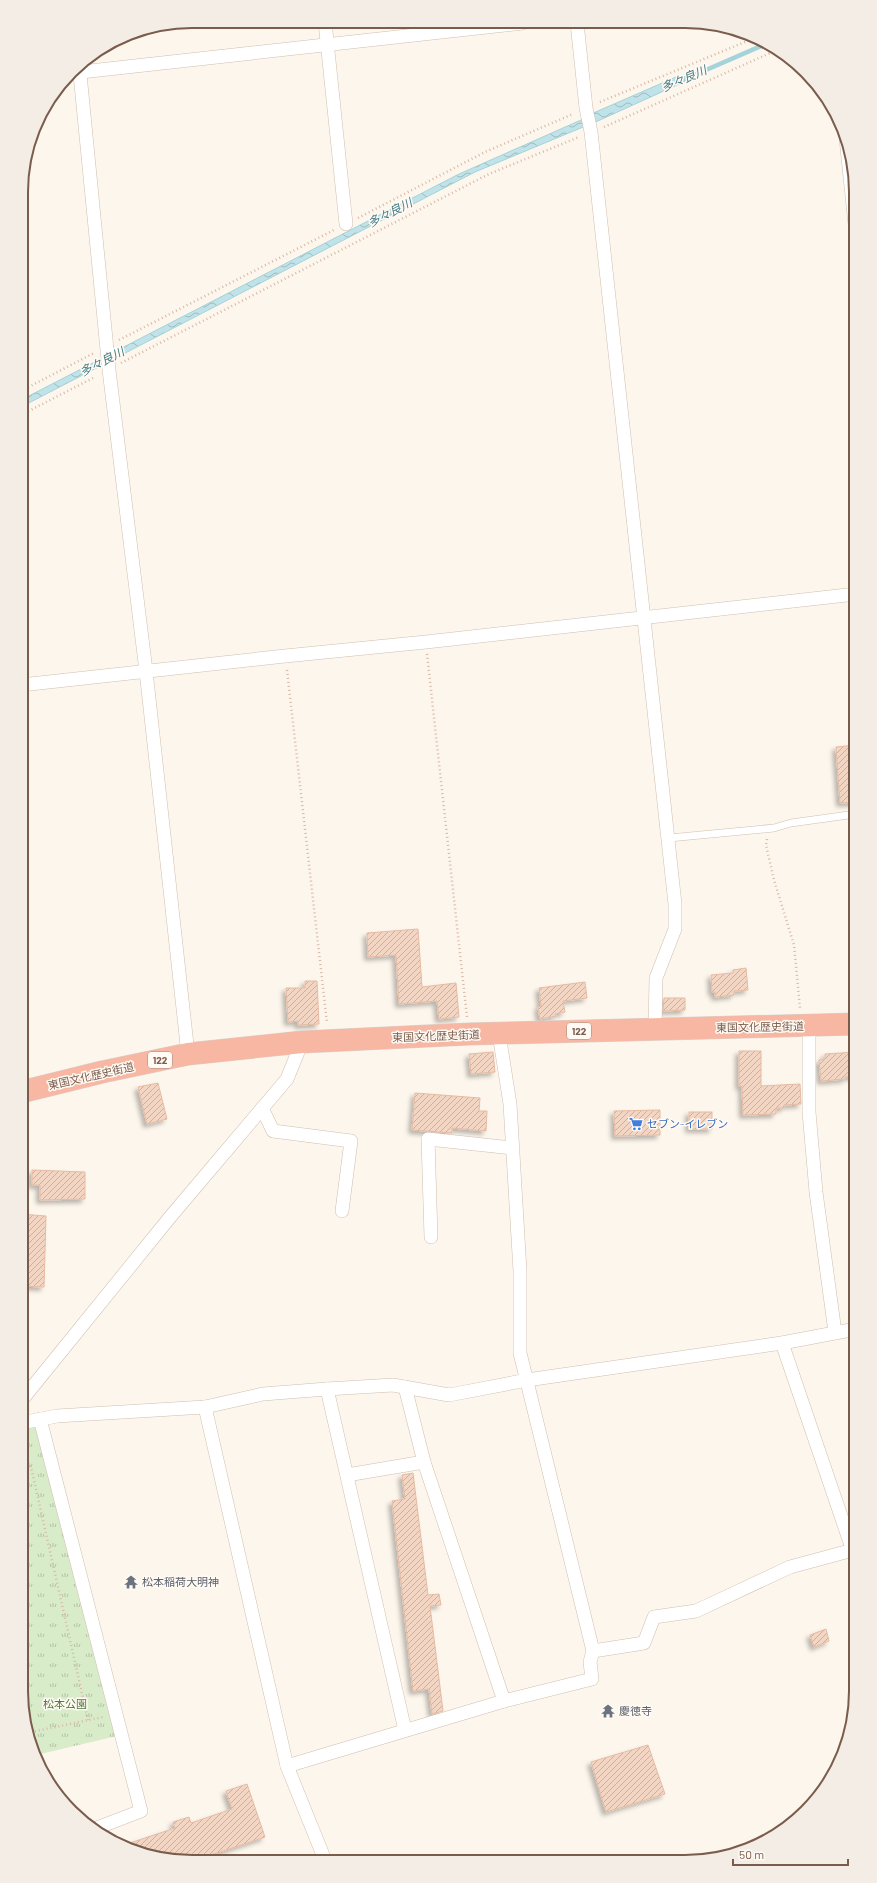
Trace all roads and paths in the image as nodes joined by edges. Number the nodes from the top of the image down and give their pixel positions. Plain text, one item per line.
1 (326, 28) edge
2 (479, 28) edge
3 (578, 28) edge
4 (750, 41) edge
5 (328, 45) junction
6 (771, 53) edge
7 (84, 69) edge
8 (78, 75) edge
9 (586, 108) junction
10 (591, 132) junction
11 (845, 156) edge
12 (849, 196) edge
13 (346, 224) dead end
14 (107, 346) junction
15 (109, 370) junction
16 (28, 387) edge
17 (28, 411) edge
18 (849, 595) edge
19 (643, 617) junction
20 (426, 642) junction
21 (285, 656) junction
22 (146, 671) junction
23 (28, 684) edge
24 (849, 815) edge
25 (768, 828) junction
26 (669, 838) junction
27 (849, 1024) edge
28 (805, 1026) junction
29 (655, 1029) junction
30 (468, 1034) junction
31 (499, 1034) junction
32 (329, 1040) junction
33 (302, 1042) junction
34 (188, 1054) junction
35 (28, 1090) edge
36 (262, 1108) junction
37 (512, 1148) junction
38 (342, 1211) dead end
39 (431, 1237) dead end
40 (849, 1330) edge
41 (835, 1332) junction
42 (782, 1343) junction
43 (527, 1380) junction
44 (405, 1387) junction
45 (327, 1389) junction
46 (28, 1391) edge
47 (205, 1406) junction
48 (40, 1419) junction
49 (28, 1422) edge
50 (424, 1462) junction
51 (28, 1464) edge
52 (347, 1475) junction
53 (849, 1539) edge
54 (849, 1555) edge
55 (593, 1651) junction
56 (504, 1701) junction
57 (104, 1716) dead end
58 (88, 1720) junction
59 (405, 1730) junction
60 (34, 1732) edge
61 (287, 1766) junction
62 (100, 1827) edge
63 (323, 1855) edge

1 - 5 street
2 - 5 street
3 - 9 street
4 - 9 path
5 - 7 street
5 - 13 street
6 - 10 path
8 - 14 street
9 - 10 street
10 - 15 path
10 - 19 street
11 - 12 lane
14 - 15 street
14 - 16 path
15 - 17 path
15 - 22 street
18 - 19 street
19 - 20 street
19 - 26 street
20 - 21 street
20 - 30 path
21 - 22 street
21 - 32 path
22 - 23 street
22 - 34 street
24 - 25 lane
25 - 26 lane
25 - 28 path
26 - 29 street
27 - 28 highway, 東国文化歴史街道 / 122
28 - 29 highway, 東国文化歴史街道 / 122
28 - 41 street
29 - 31 highway, 東国文化歴史街道 / 122
30 - 31 highway, 東国文化歴史街道 / 122
30 - 32 highway, 東国文化歴史街道 / 122
31 - 37 street
32 - 33 highway, 東国文化歴史街道 / 122
33 - 34 highway, 東国文化歴史街道 / 122
33 - 36 street
34 - 35 highway, 東国文化歴史街道 / 122
36 - 38 street
36 - 46 street
37 - 39 street
37 - 43 street
40 - 41 street
41 - 42 street
42 - 43 street
42 - 53 street
43 - 44 street
43 - 55 street
44 - 45 street
44 - 50 street
45 - 47 street
45 - 52 street
47 - 48 street
47 - 61 street
48 - 49 street
48 - 62 street
50 - 52 street
50 - 56 street
51 - 58 path
52 - 59 street
54 - 55 street
55 - 56 street
56 - 59 street
57 - 58 path
58 - 60 path
59 - 61 street
61 - 63 street

